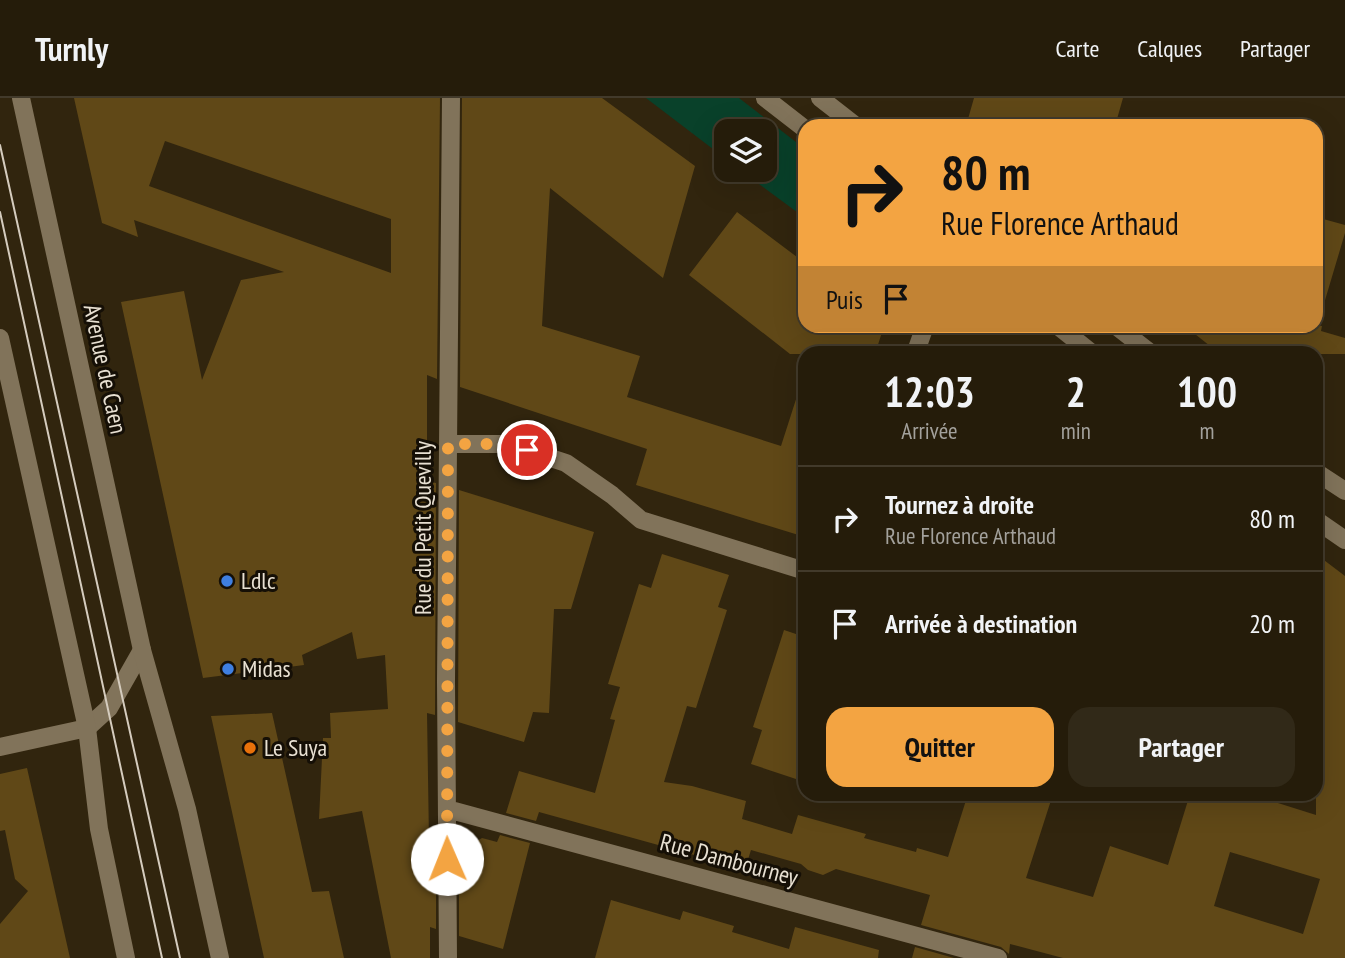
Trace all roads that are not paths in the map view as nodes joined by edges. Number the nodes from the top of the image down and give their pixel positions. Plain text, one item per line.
1 (21, 98) edge
2 (451, 98) edge
3 (765, 98) edge
4 (820, 98) edge
5 (847, 119) edge
6 (798, 124) edge
7 (1067, 333) edge
8 (1125, 333) edge
9 (0, 338) edge
10 (1083, 346) edge
11 (1142, 346) edge
12 (448, 444) junction
13 (1323, 477) edge
14 (1345, 491) edge
15 (1323, 525) edge
16 (1345, 540) edge
17 (798, 569) edge
18 (142, 650) junction
19 (87, 728) junction
20 (0, 747) edge
21 (447, 809) junction
22 (126, 958) edge
23 (220, 958) edge
24 (448, 958) edge
25 (998, 958) edge

1 - 18 street, Avenue de Caen
2 - 12 street, Rue du Petit Quevilly
3 - 6 street
4 - 5 street
7 - 10 street
8 - 11 street
9 - 19 street
12 - 17 street
12 - 21 street, Rue du Petit Quevilly
13 - 14 street
15 - 16 street
18 - 19 street
18 - 23 street, Avenue de Caen
19 - 20 street
19 - 22 street
21 - 24 street, Rue du Petit Quevilly
21 - 25 street, Rue Dambourney

